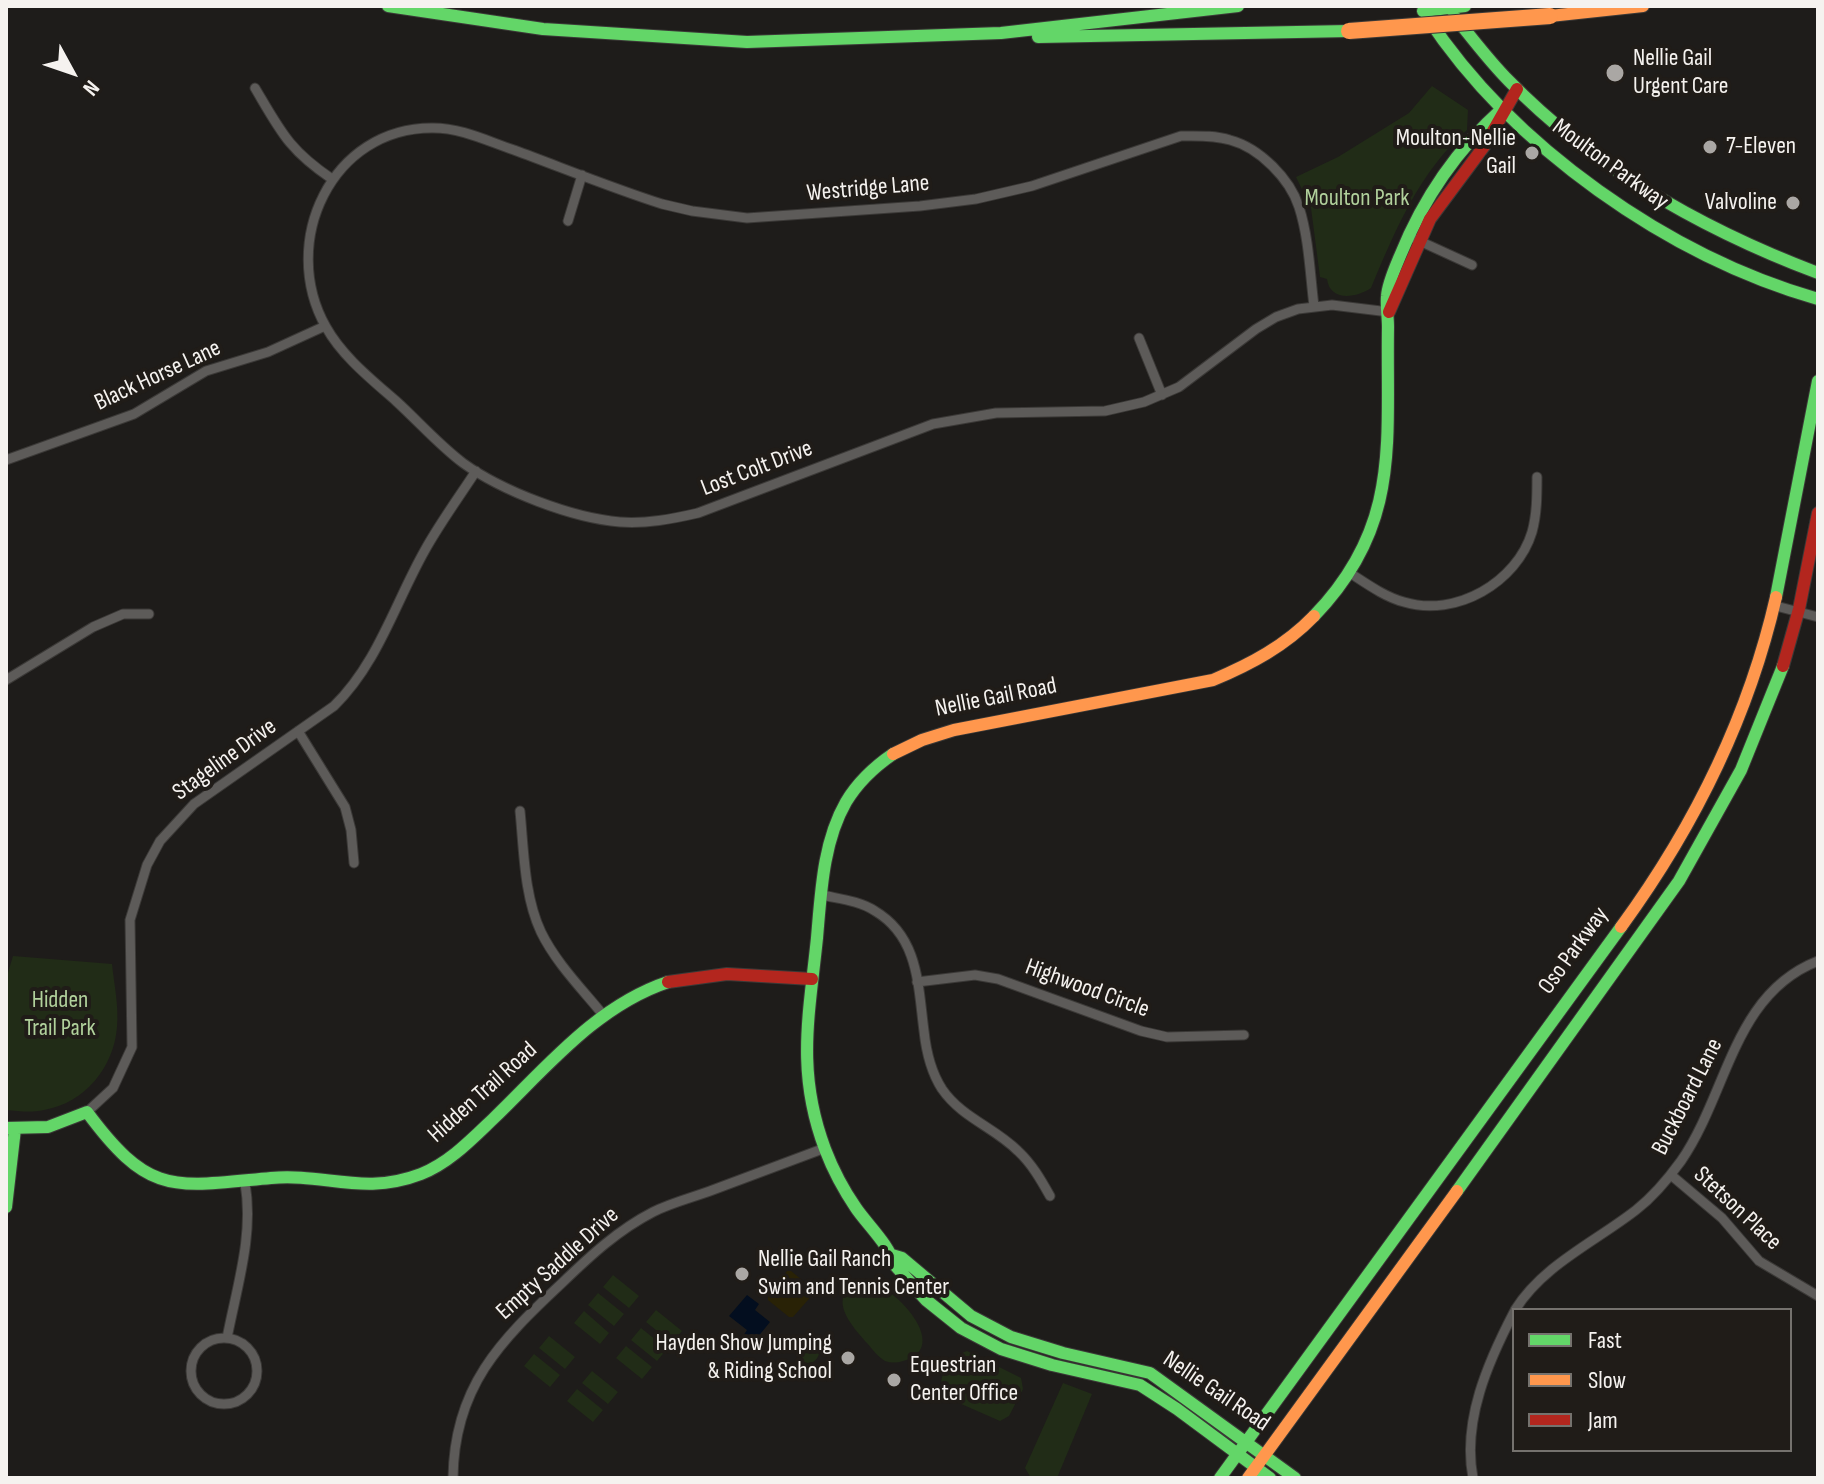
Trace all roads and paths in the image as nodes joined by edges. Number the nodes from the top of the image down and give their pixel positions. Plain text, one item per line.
1 (388, 6) edge
2 (1238, 6) edge
3 (1643, 6) edge
4 (1453, 7) edge
5 (1421, 8) edge
6 (1001, 33) junction
7 (255, 88) dead end
8 (1517, 89) junction
9 (1503, 108) junction
10 (582, 175) junction
11 (332, 179) junction
12 (568, 221) dead end
13 (1414, 238) junction
14 (1472, 265) dead end
15 (1818, 273) edge
16 (1818, 299) edge
17 (1314, 306) junction
18 (1389, 312) junction
19 (325, 326) junction
20 (1139, 338) dead end
21 (1818, 381) edge
22 (1162, 395) junction
23 (6, 460) edge
24 (476, 471) junction
25 (1537, 477) dead end
26 (1818, 513) edge
27 (1350, 573) junction
28 (1776, 606) junction
29 (1798, 611) junction
30 (149, 614) dead end
31 (1818, 617) edge
32 (6, 680) edge
33 (298, 731) junction
34 (520, 811) dead end
35 (354, 863) dead end
36 (822, 895) junction
37 (1818, 961) edge
38 (812, 979) junction
39 (917, 982) junction
40 (604, 1016) junction
41 (1244, 1035) dead end
42 (87, 1112) junction
43 (11, 1129) edge
44 (825, 1148) junction
45 (1671, 1175) junction
46 (245, 1183) junction
47 (1050, 1196) dead end
48 (6, 1207) edge
49 (1818, 1296) edge
50 (1517, 1308) edge
51 (1512, 1317) edge
52 (227, 1338) junction
53 (1242, 1447) junction
54 (1257, 1466) edge
55 (453, 1478) edge
56 (1220, 1478) edge
57 (1270, 1478) edge
58 (1295, 1478) edge
59 (1473, 1478) edge

1 - 6 main road
2 - 6 main road
3 - 6 main road, bridge
4 - 5 main road
4 - 8 main road, Moulton Parkway
5 - 9 main road, Moulton Parkway
7 - 11 street
8 - 9 main road, Nellie Gail Road
8 - 15 main road, Moulton Parkway
9 - 13 main road, Nellie Gail Road
9 - 16 main road, Moulton Parkway
10 - 11 street, Westridge Lane
10 - 12 street
10 - 17 street, Westridge Lane
11 - 19 street, Lost Colt Drive
13 - 14 street
13 - 18 main road, Nellie Gail Road
17 - 18 street, Lost Colt Drive
17 - 22 street, Lost Colt Drive
18 - 27 main road, Nellie Gail Road
19 - 23 street, Black Horse Lane
19 - 24 street, Lost Colt Drive
20 - 22 street
21 - 28 main road, Oso Parkway
22 - 24 street, Lost Colt Drive
24 - 33 street, Stageline Drive
25 - 27 street
26 - 29 main road, Oso Parkway
27 - 36 main road, Nellie Gail Road
28 - 29 street
28 - 53 main road, Oso Parkway
29 - 31 street
29 - 54 main road, Oso Parkway
30 - 32 street
33 - 35 street
33 - 42 street, Stageline Drive
34 - 40 street
36 - 38 main road, Nellie Gail Road
36 - 39 street
37 - 45 street, Buckboard Lane
38 - 40 main road, Hidden Trail Road
38 - 44 main road, Nellie Gail Road
39 - 41 street, Highwood Circle
39 - 47 street
40 - 46 main road, Hidden Trail Road
42 - 43 main road
42 - 46 main road, Hidden Trail Road
43 - 48 main road
44 - 53 main road, Nellie Gail Road
44 - 55 street, Empty Saddle Drive
45 - 49 street, Stetson Place
45 - 50 street, Buckboard Lane
46 - 52 street
51 - 59 street, Buckboard Lane
52 - 52 street
53 - 54 main road, Nellie Gail Road
53 - 56 main road, Oso Parkway
54 - 57 main road, Nellie Gail Road
54 - 58 main road, Nellie Gail Road

